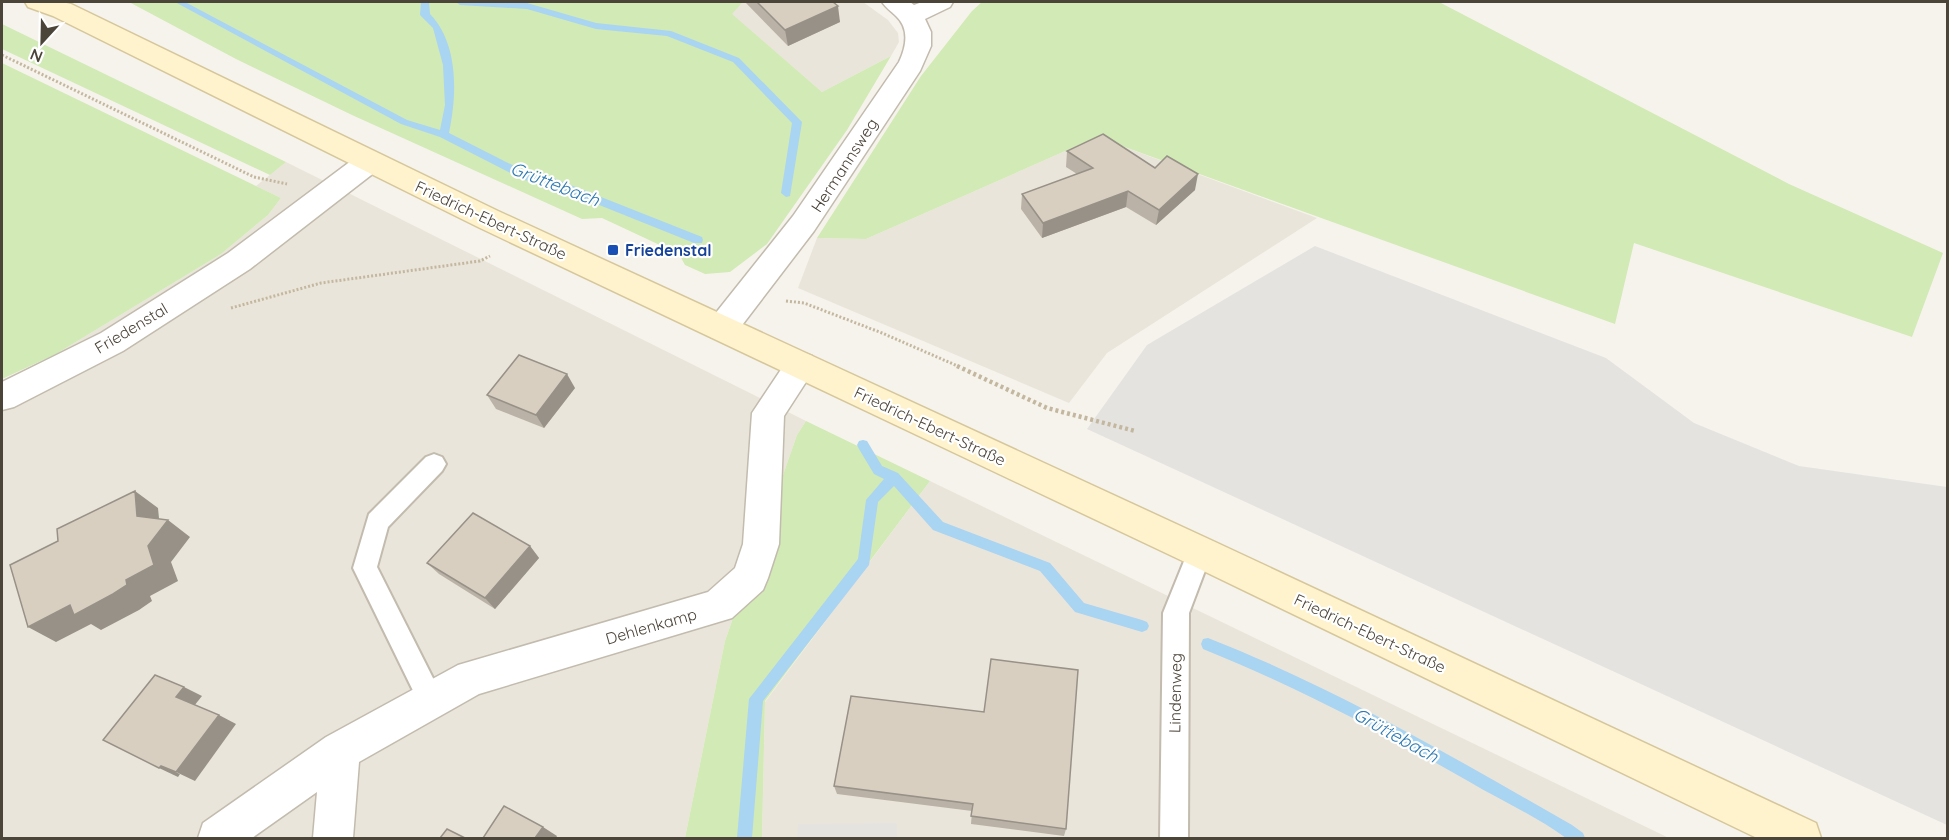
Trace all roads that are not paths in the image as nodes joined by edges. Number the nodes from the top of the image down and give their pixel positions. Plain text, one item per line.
1 (941, 2) edge
2 (49, 4) edge
3 (903, 9) edge
4 (369, 162) junction
5 (722, 328) junction
6 (801, 365) junction
7 (2, 397) edge
8 (434, 464) dead end
9 (1200, 552) junction
10 (431, 700) junction
11 (340, 751) junction
12 (218, 838) edge
13 (333, 838) edge
14 (1174, 838) edge
15 (1801, 838) edge

1 - 3 street, Hermannsweg
2 - 4 main road, Friedrich-Ebert-Straße
3 - 5 street, Hermannsweg
4 - 5 main road, Friedrich-Ebert-Straße
4 - 7 street, Friedenstal
5 - 6 main road, Friedrich-Ebert-Straße
6 - 9 main road, Friedrich-Ebert-Straße
6 - 10 street, Dehlenkamp
8 - 10 lane
9 - 14 lane, Lindenweg
9 - 15 main road, Friedrich-Ebert-Straße
10 - 11 street, Dehlenkamp
11 - 12 street, Dehlenkamp
11 - 13 street

